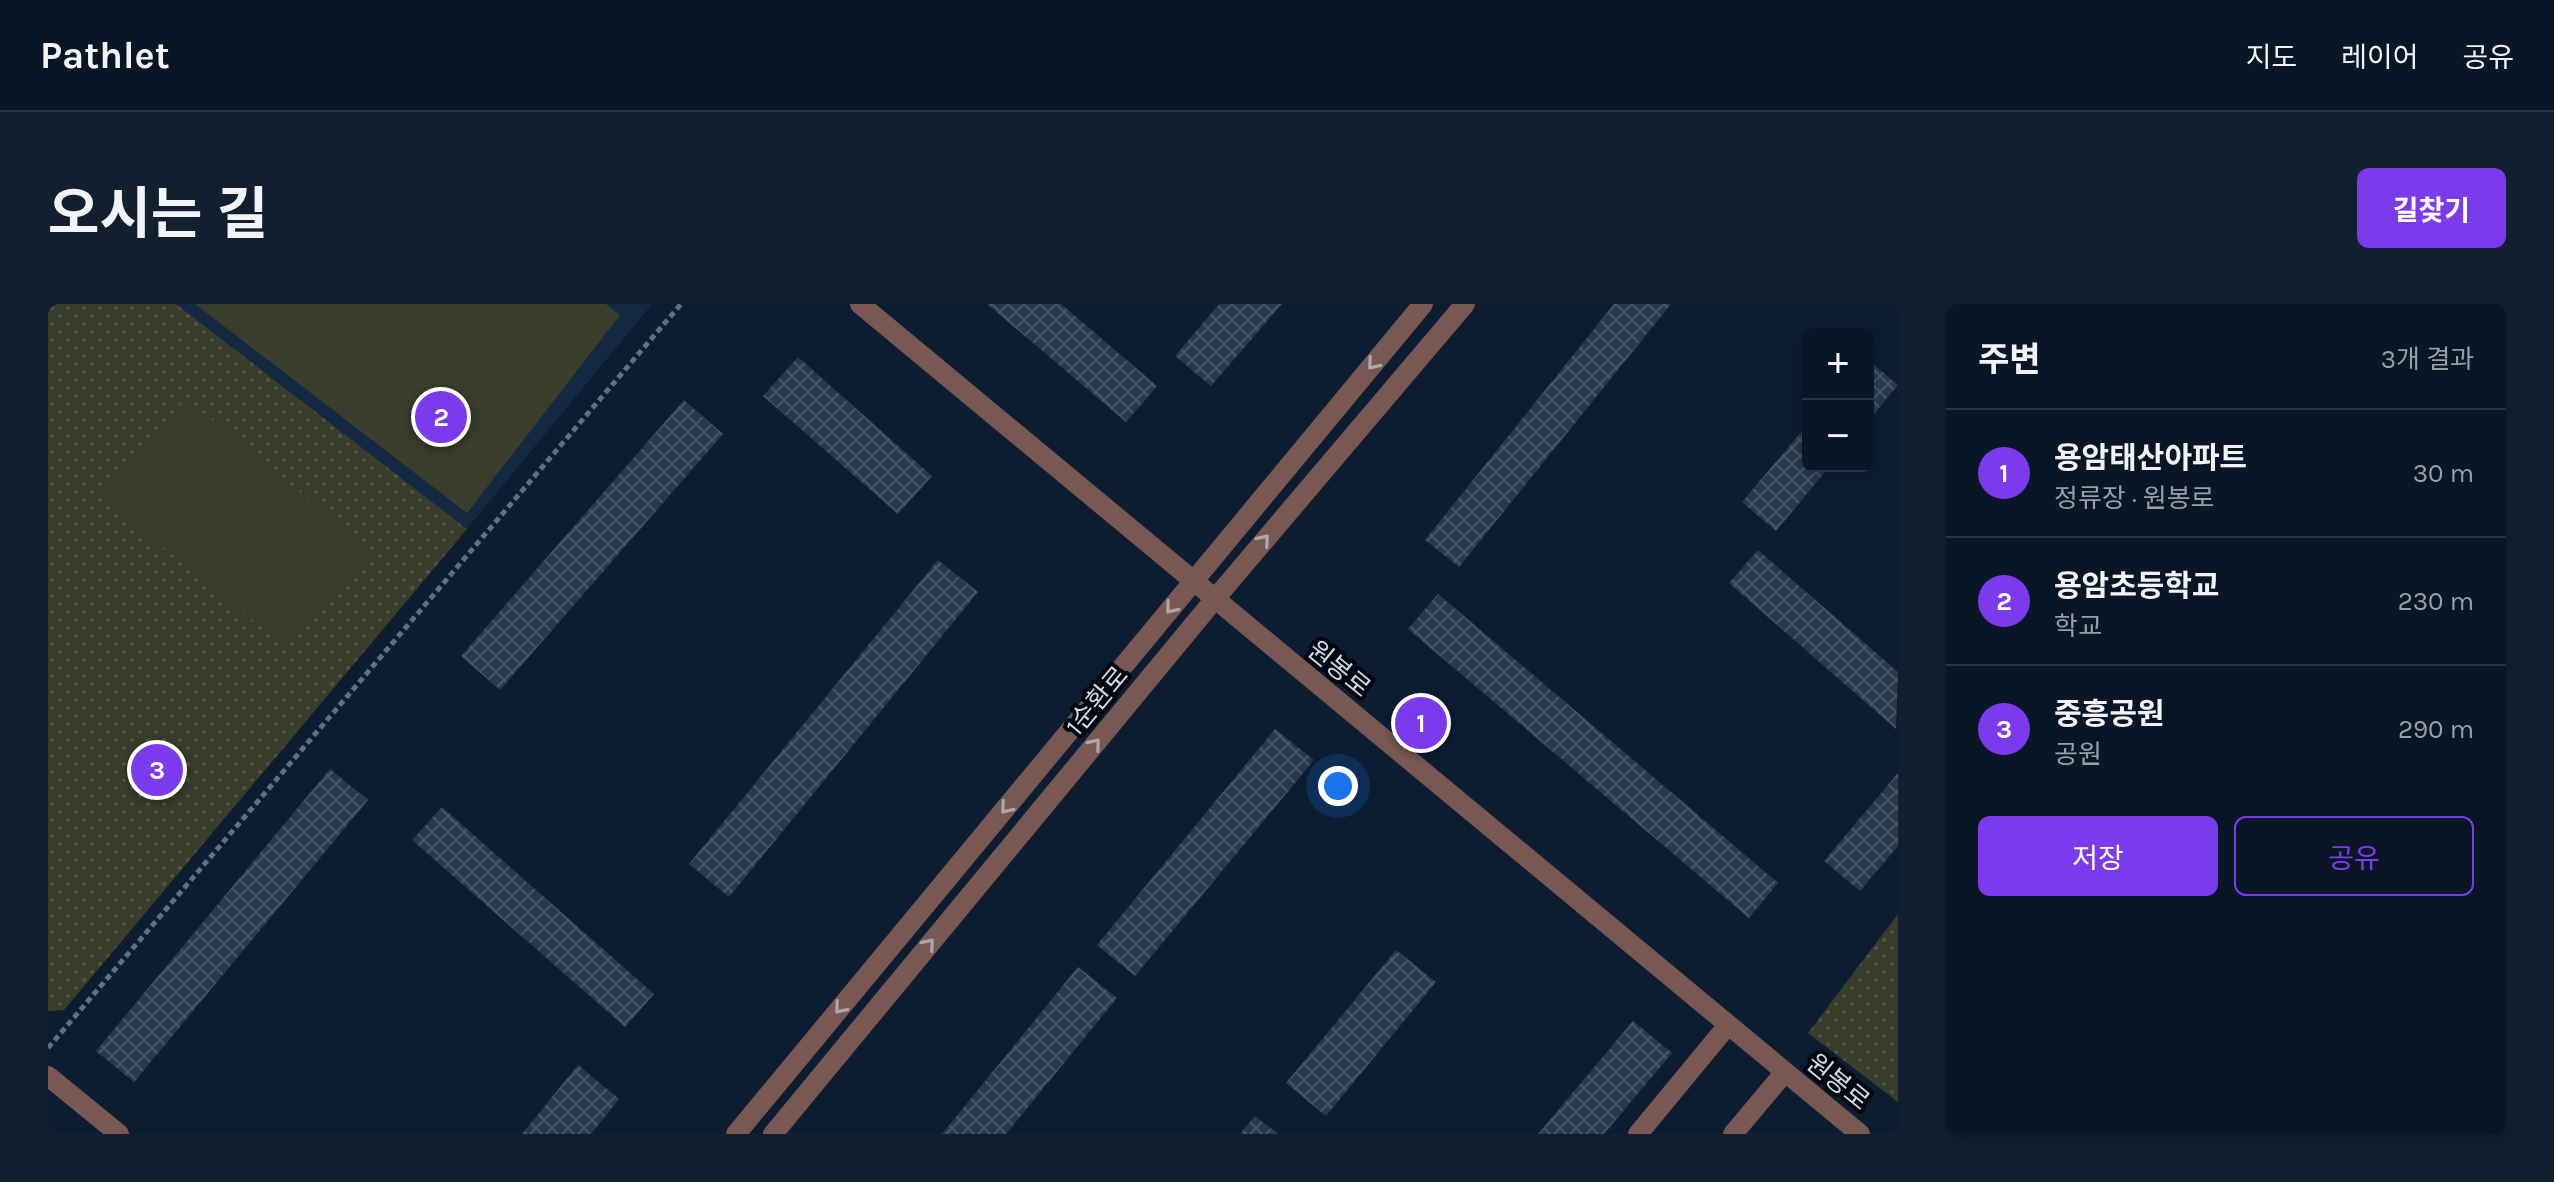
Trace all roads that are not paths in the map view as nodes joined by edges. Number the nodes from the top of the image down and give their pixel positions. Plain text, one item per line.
1 (860, 304) edge
2 (1423, 304) edge
3 (1465, 304) edge
4 (1193, 582) junction
5 (1214, 600) junction
6 (1728, 1025) junction
7 (1785, 1072) junction
8 (48, 1076) edge
9 (119, 1134) edge
10 (736, 1134) edge
11 (773, 1134) edge
12 (1638, 1134) edge
13 (1733, 1134) edge
14 (1860, 1134) edge

1 - 4 street, 원봉로
2 -> 4 street, 1순환로
5 -> 3 street, 1순환로
4 - 5 street, 원봉로
4 -> 10 street, 1순환로
5 - 6 street, 원봉로
11 -> 5 street, 1순환로
6 - 7 street, 원봉로
6 - 12 street
7 - 13 street
7 - 14 street, 원봉로
8 - 9 street

